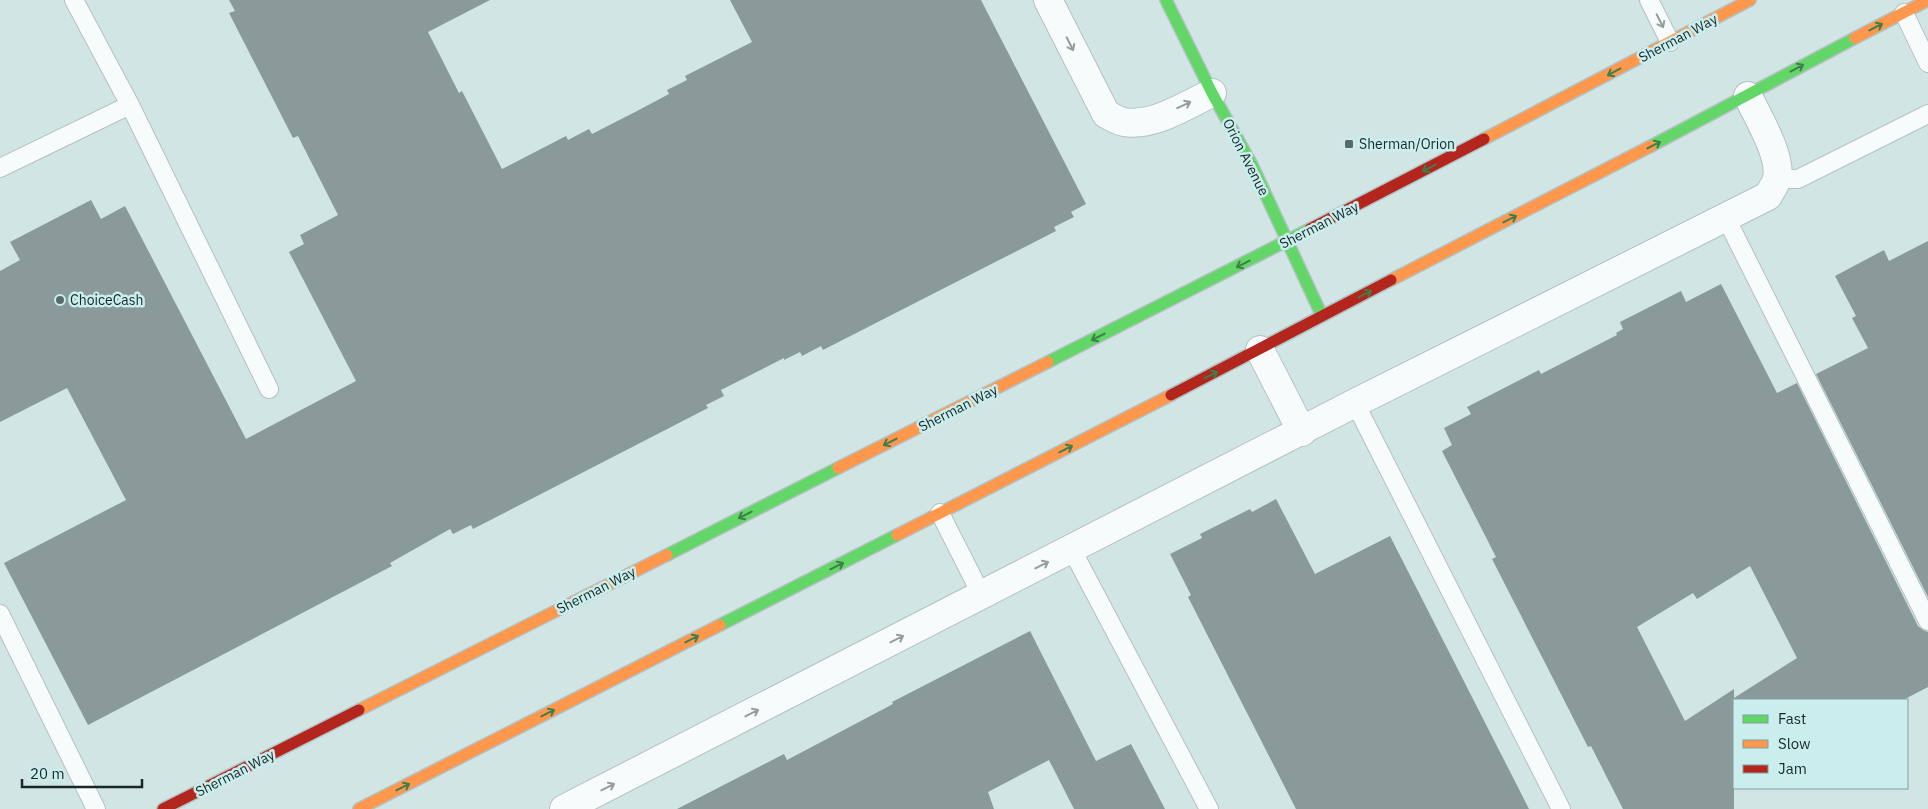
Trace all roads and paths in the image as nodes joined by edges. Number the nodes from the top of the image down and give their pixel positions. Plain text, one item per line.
1 (74, 0) edge
2 (1048, 0) edge
3 (1166, 0) edge
4 (1649, 0) edge
5 (1750, 0) edge
6 (1928, 0) edge
7 (1904, 13) junction
8 (1670, 42) junction
9 (1928, 63) edge
10 (1212, 92) junction
11 (1748, 96) junction
12 (130, 105) junction
13 (1928, 114) edge
14 (0, 168) edge
15 (1777, 179) junction
16 (1726, 218) junction
17 (1286, 242) junction
18 (1322, 316) junction
19 (1260, 350) junction
20 (269, 389) dead end
21 (1355, 403) junction
22 (1302, 432) junction
23 (940, 513) junction
24 (1072, 550) junction
25 (982, 596) junction
26 (0, 614) edge
27 (1928, 621) edge
28 (96, 809) edge
29 (162, 809) edge
30 (359, 809) edge
31 (564, 809) edge
32 (1208, 809) edge
33 (1561, 809) edge

1 - 12 lane
2 -> 10 street
3 - 10 main road, Orion Avenue
4 -> 8 lane
5 - 8 main road, Sherman Way
6 - 7 main road
7 - 9 lane
11 -> 7 main road
8 -> 17 main road, Sherman Way
10 - 17 main road, Orion Avenue
11 - 15 street
18 -> 11 main road
12 - 14 lane
12 - 20 lane
13 - 15 lane
15 - 16 street
16 - 21 street
16 - 27 lane
17 - 18 main road, Orion Avenue
17 -> 29 main road, Sherman Way
18 - 19 main road
19 - 22 street
23 -> 19 main road
21 - 22 street
21 - 33 lane
22 - 24 street
23 - 25 lane
30 -> 23 main road
25 -> 24 street
24 - 32 lane
31 -> 25 street
26 - 28 lane

